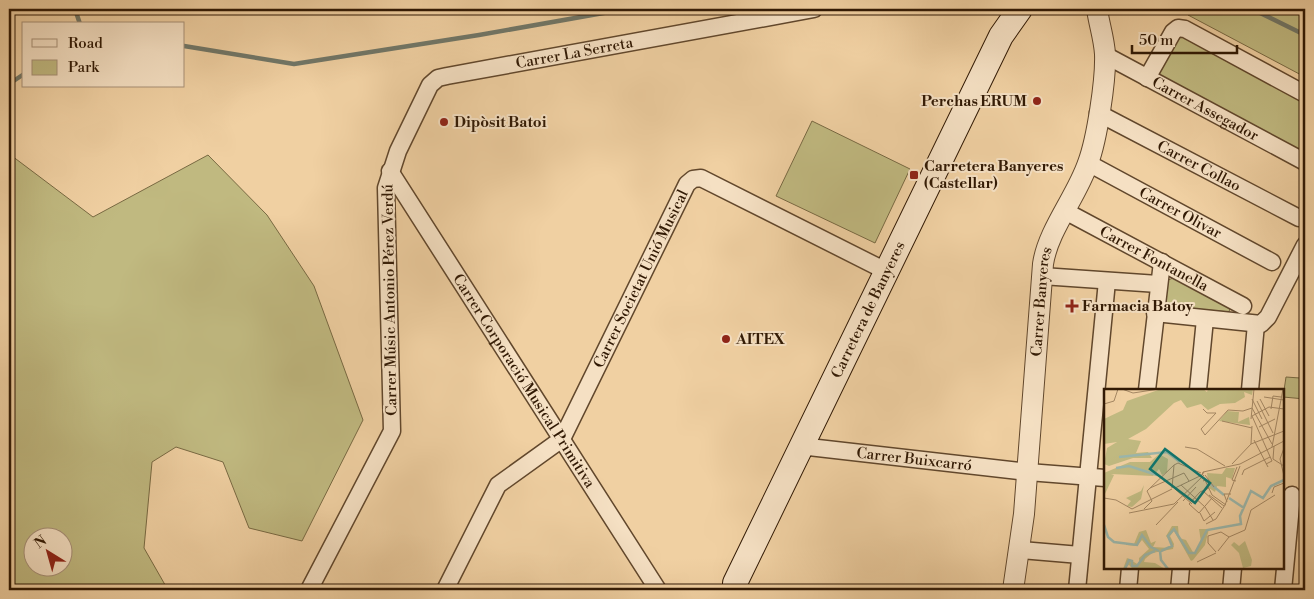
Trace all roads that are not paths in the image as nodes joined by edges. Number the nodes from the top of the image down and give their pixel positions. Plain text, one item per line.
1 (814, 9) edge
2 (1008, 9) edge
3 (1020, 9) edge
4 (1096, 13) edge
5 (1002, 36) junction
6 (1112, 59) junction
7 (1147, 78) junction
8 (1305, 94) edge
9 (1098, 113) junction
10 (1305, 162) edge
11 (1088, 163) junction
12 (390, 171) junction
13 (1065, 211) junction
14 (1299, 218) dead end
15 (1305, 245) edge
16 (1162, 262) junction
17 (1272, 262) dead end
18 (886, 271) junction
19 (1042, 276) junction
20 (1298, 276) edge
21 (1107, 282) junction
22 (1158, 284) junction
23 (1243, 306) dead end
24 (1155, 313) junction
25 (1205, 319) junction
26 (1256, 324) junction
27 (1148, 389) edge
28 (1198, 389) edge
29 (1250, 389) edge
30 (562, 439) junction
31 (800, 446) junction
32 (1028, 472) junction
33 (1087, 477) junction
34 (1104, 478) edge
35 (1293, 495) edge
36 (1021, 550) junction
37 (1080, 555) junction
38 (1130, 569) edge
39 (1181, 569) edge
40 (1233, 569) edge
41 (731, 588) edge
42 (309, 590) edge
43 (445, 590) edge
44 (658, 590) edge
45 (1013, 590) edge
46 (1077, 590) edge
47 (1128, 590) edge
48 (1179, 590) edge
49 (1231, 590) edge
50 (1283, 590) edge

1 - 12 street, Carrer La Serreta
2 - 5 main road, Carretera de Banyeres
3 - 5 main road, Carretera de Banyeres
4 - 6 street, Carrer Banyeres
5 - 18 main road, Carretera de Banyeres
6 - 7 street, Carrer Assegador
6 - 9 street, Carrer Banyeres
7 - 8 street
7 - 10 street, Carrer Assegador
9 - 11 street, Carrer Banyeres
9 - 14 street, Carrer Collao
11 - 13 street, Carrer Banyeres
11 - 17 street, Carrer Olivar
12 - 30 street, Carrer Corporació Musical Primitiva
12 - 42 street, Carrer Músic Antonio Pérez Verdú
13 - 16 street, Carrer Fontanella
13 - 19 street, Carrer Banyeres
15 - 20 street
16 - 22 street
16 - 23 street, Carrer Fontanella
18 - 30 street, Carrer Societat Unió Musical
18 - 31 main road, Carretera de Banyeres
19 - 21 street
19 - 32 street, Carrer Banyeres
20 - 26 street
21 - 22 street
21 - 33 street
22 - 24 street
24 - 25 street
24 - 27 street
25 - 26 street
25 - 28 street
26 - 29 street
30 - 43 street
30 - 44 street, Carrer Corporació Musical Primitiva
31 - 32 street, Carrer Buixcarró
31 - 41 main road, Carretera de Banyeres
32 - 33 street, Carrer Buixcarró
32 - 36 street, Carrer Banyeres
33 - 34 street, Carrer Buixcarró
33 - 37 street
35 - 50 street
36 - 37 street
36 - 45 street, Carrer Banyeres
37 - 46 street
38 - 47 street
39 - 48 street
40 - 49 street

